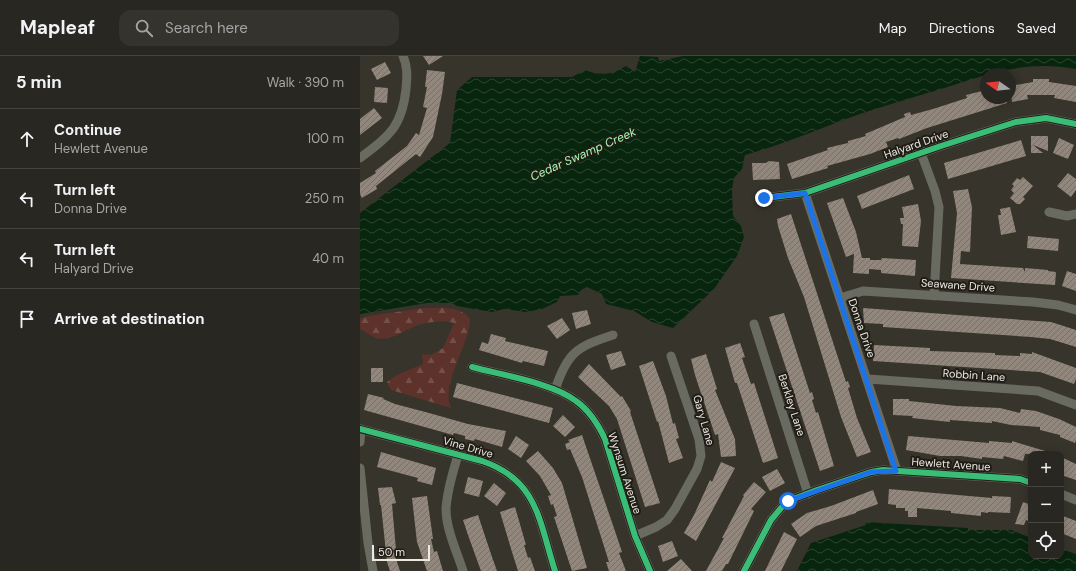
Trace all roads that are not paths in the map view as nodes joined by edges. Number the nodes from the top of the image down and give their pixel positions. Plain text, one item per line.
1 (403, 56) edge
2 (1076, 124) edge
3 (921, 153) junction
4 (360, 158) edge
5 (805, 193) junction
6 (764, 198) dead end
7 (1049, 212) dead end
8 (1076, 214) edge
9 (934, 296) junction
10 (840, 298) junction
11 (1076, 310) edge
12 (754, 324) dead end
13 (613, 336) dead end
14 (671, 356) dead end
15 (472, 367) dead end
16 (868, 380) junction
17 (555, 390) junction
18 (1076, 405) edge
19 (361, 429) edge
20 (360, 442) edge
21 (458, 455) junction
22 (360, 468) edge
23 (896, 471) junction
24 (1028, 482) edge
25 (808, 494) junction
26 (1064, 495) edge
27 (1076, 500) edge
28 (635, 536) junction
29 (373, 571) edge
30 (463, 571) edge
31 (555, 571) edge
32 (650, 571) edge
33 (744, 571) edge

1 - 4 street
2 - 3 street, Halyard Drive
3 - 5 street, Halyard Drive
3 - 9 street
5 - 6 street, Halyard Drive
5 - 10 street, Donna Drive
7 - 8 street
9 - 10 street, Seawane Drive
9 - 11 street, Seawane Drive
10 - 16 street, Donna Drive
12 - 25 street, Berkley Lane
13 - 17 street
14 - 28 street, Gary Lane
15 - 17 street, Wynsum Avenue
16 - 18 street, Robbin Lane
16 - 23 street, Donna Drive
17 - 28 street, Wynsum Avenue
19 - 20 street
19 - 21 street, Vine Drive
21 - 30 street
21 - 31 street, Vine Drive
22 - 29 street
23 - 24 street, Hewlett Avenue
23 - 25 street, Hewlett Avenue
25 - 33 street, Hewlett Avenue
26 - 27 street
28 - 32 street, Wynsum Avenue

